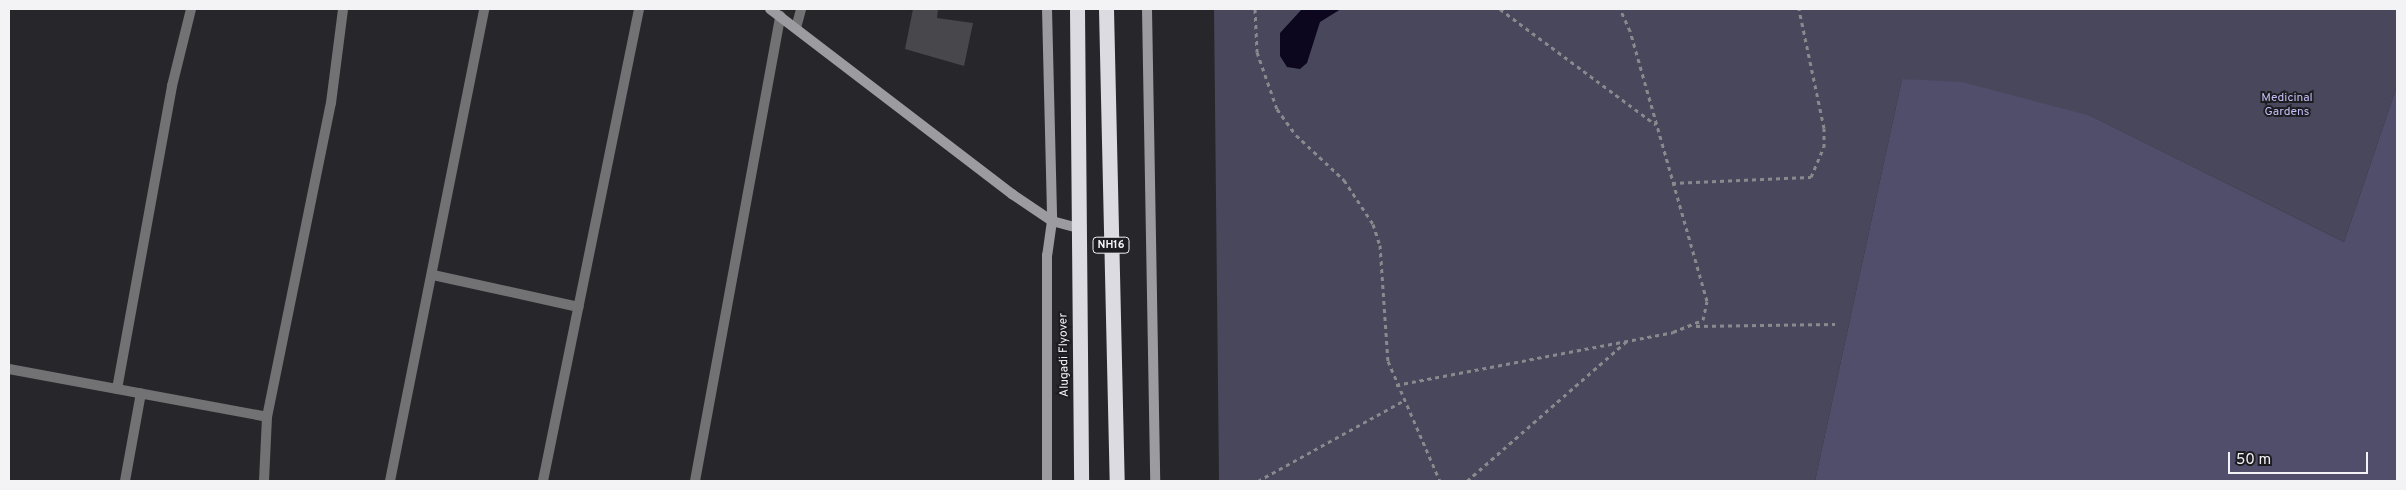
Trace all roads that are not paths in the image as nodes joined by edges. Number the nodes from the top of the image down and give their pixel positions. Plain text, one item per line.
1 (191, 9) edge
2 (344, 9) edge
3 (484, 9) edge
4 (640, 9) edge
5 (770, 9) edge
6 (801, 9) edge
7 (1047, 9) edge
8 (1077, 9) edge
9 (1106, 9) edge
10 (1147, 9) edge
11 (780, 16) junction
12 (796, 28) junction
13 (1052, 220) junction
14 (1079, 228) junction
15 (433, 275) junction
16 (579, 308) junction
17 (9, 368) edge
18 (117, 389) junction
19 (141, 393) junction
20 (267, 417) junction
21 (125, 481) edge
22 (264, 481) edge
23 (390, 481) edge
24 (543, 481) edge
25 (695, 481) edge
26 (1048, 481) edge
27 (1081, 481) edge
28 (1116, 481) edge
29 (1155, 481) edge

1 - 18 street
2 - 20 street
3 - 15 street
4 - 16 street
5 - 11 street
6 - 12 street
7 - 13 street
8 - 14 highway, NH16
9 - 28 highway, NH16
10 - 29 street
11 - 12 street
11 - 25 street
12 - 13 street
13 - 14 street
13 - 26 street
14 - 27 highway, Alugadi Flyover / NH16
15 - 16 street
15 - 23 street
16 - 24 street
17 - 18 street
18 - 19 street
19 - 20 street
19 - 21 street
20 - 22 street

